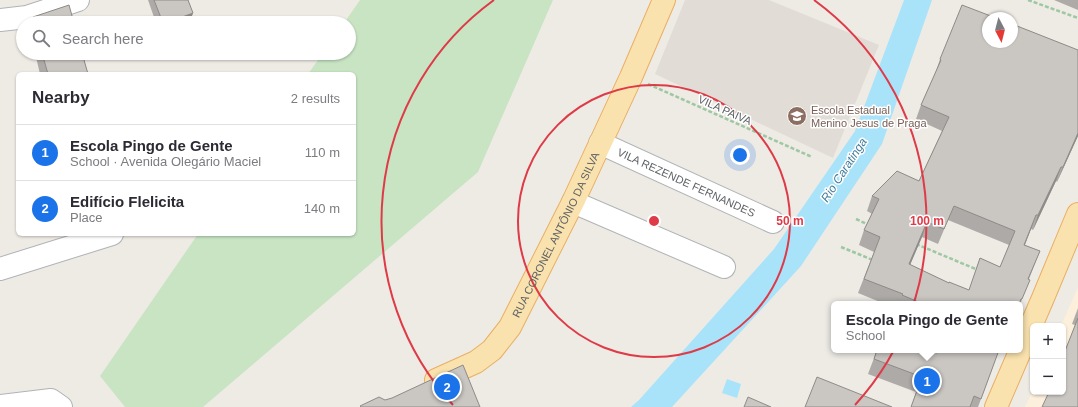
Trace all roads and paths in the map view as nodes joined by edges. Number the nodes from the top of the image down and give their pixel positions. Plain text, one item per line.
1 (78, 0) edge
2 (664, 0) edge
3 (1028, 0) edge
4 (30, 16) edge
5 (16, 18) edge
6 (1078, 18) edge
7 (0, 20) edge
8 (631, 77) junction
9 (600, 143) junction
10 (812, 157) dead end
11 (573, 202) junction
12 (1078, 214) edge
13 (856, 219) dead end
14 (774, 222) dead end
15 (871, 225) edge
16 (106, 236) edge
17 (914, 243) edge
18 (841, 247) dead end
19 (877, 262) edge
20 (724, 267) dead end
21 (0, 269) edge
22 (978, 271) edge
23 (1023, 344) edge
24 (1019, 353) edge
25 (421, 386) edge
26 (0, 406) edge
27 (61, 407) edge
28 (996, 407) edge

1 - 4 street
2 - 8 main road, RUA CORONEL ANTÔNIO DA SILVA
3 - 6 path
5 - 7 street
8 - 9 main road, RUA CORONEL ANTÔNIO DA SILVA
8 - 10 path, VILA PAIVA
9 - 11 main road, RUA CORONEL ANTÔNIO DA SILVA
9 - 14 street, VILA REZENDE FERNANDES
11 - 20 street
11 - 25 main road, RUA CORONEL ANTÔNIO DA SILVA
12 - 23 main road
13 - 15 path
16 - 21 street
17 - 22 path
18 - 19 path
24 - 28 main road
26 - 27 street

